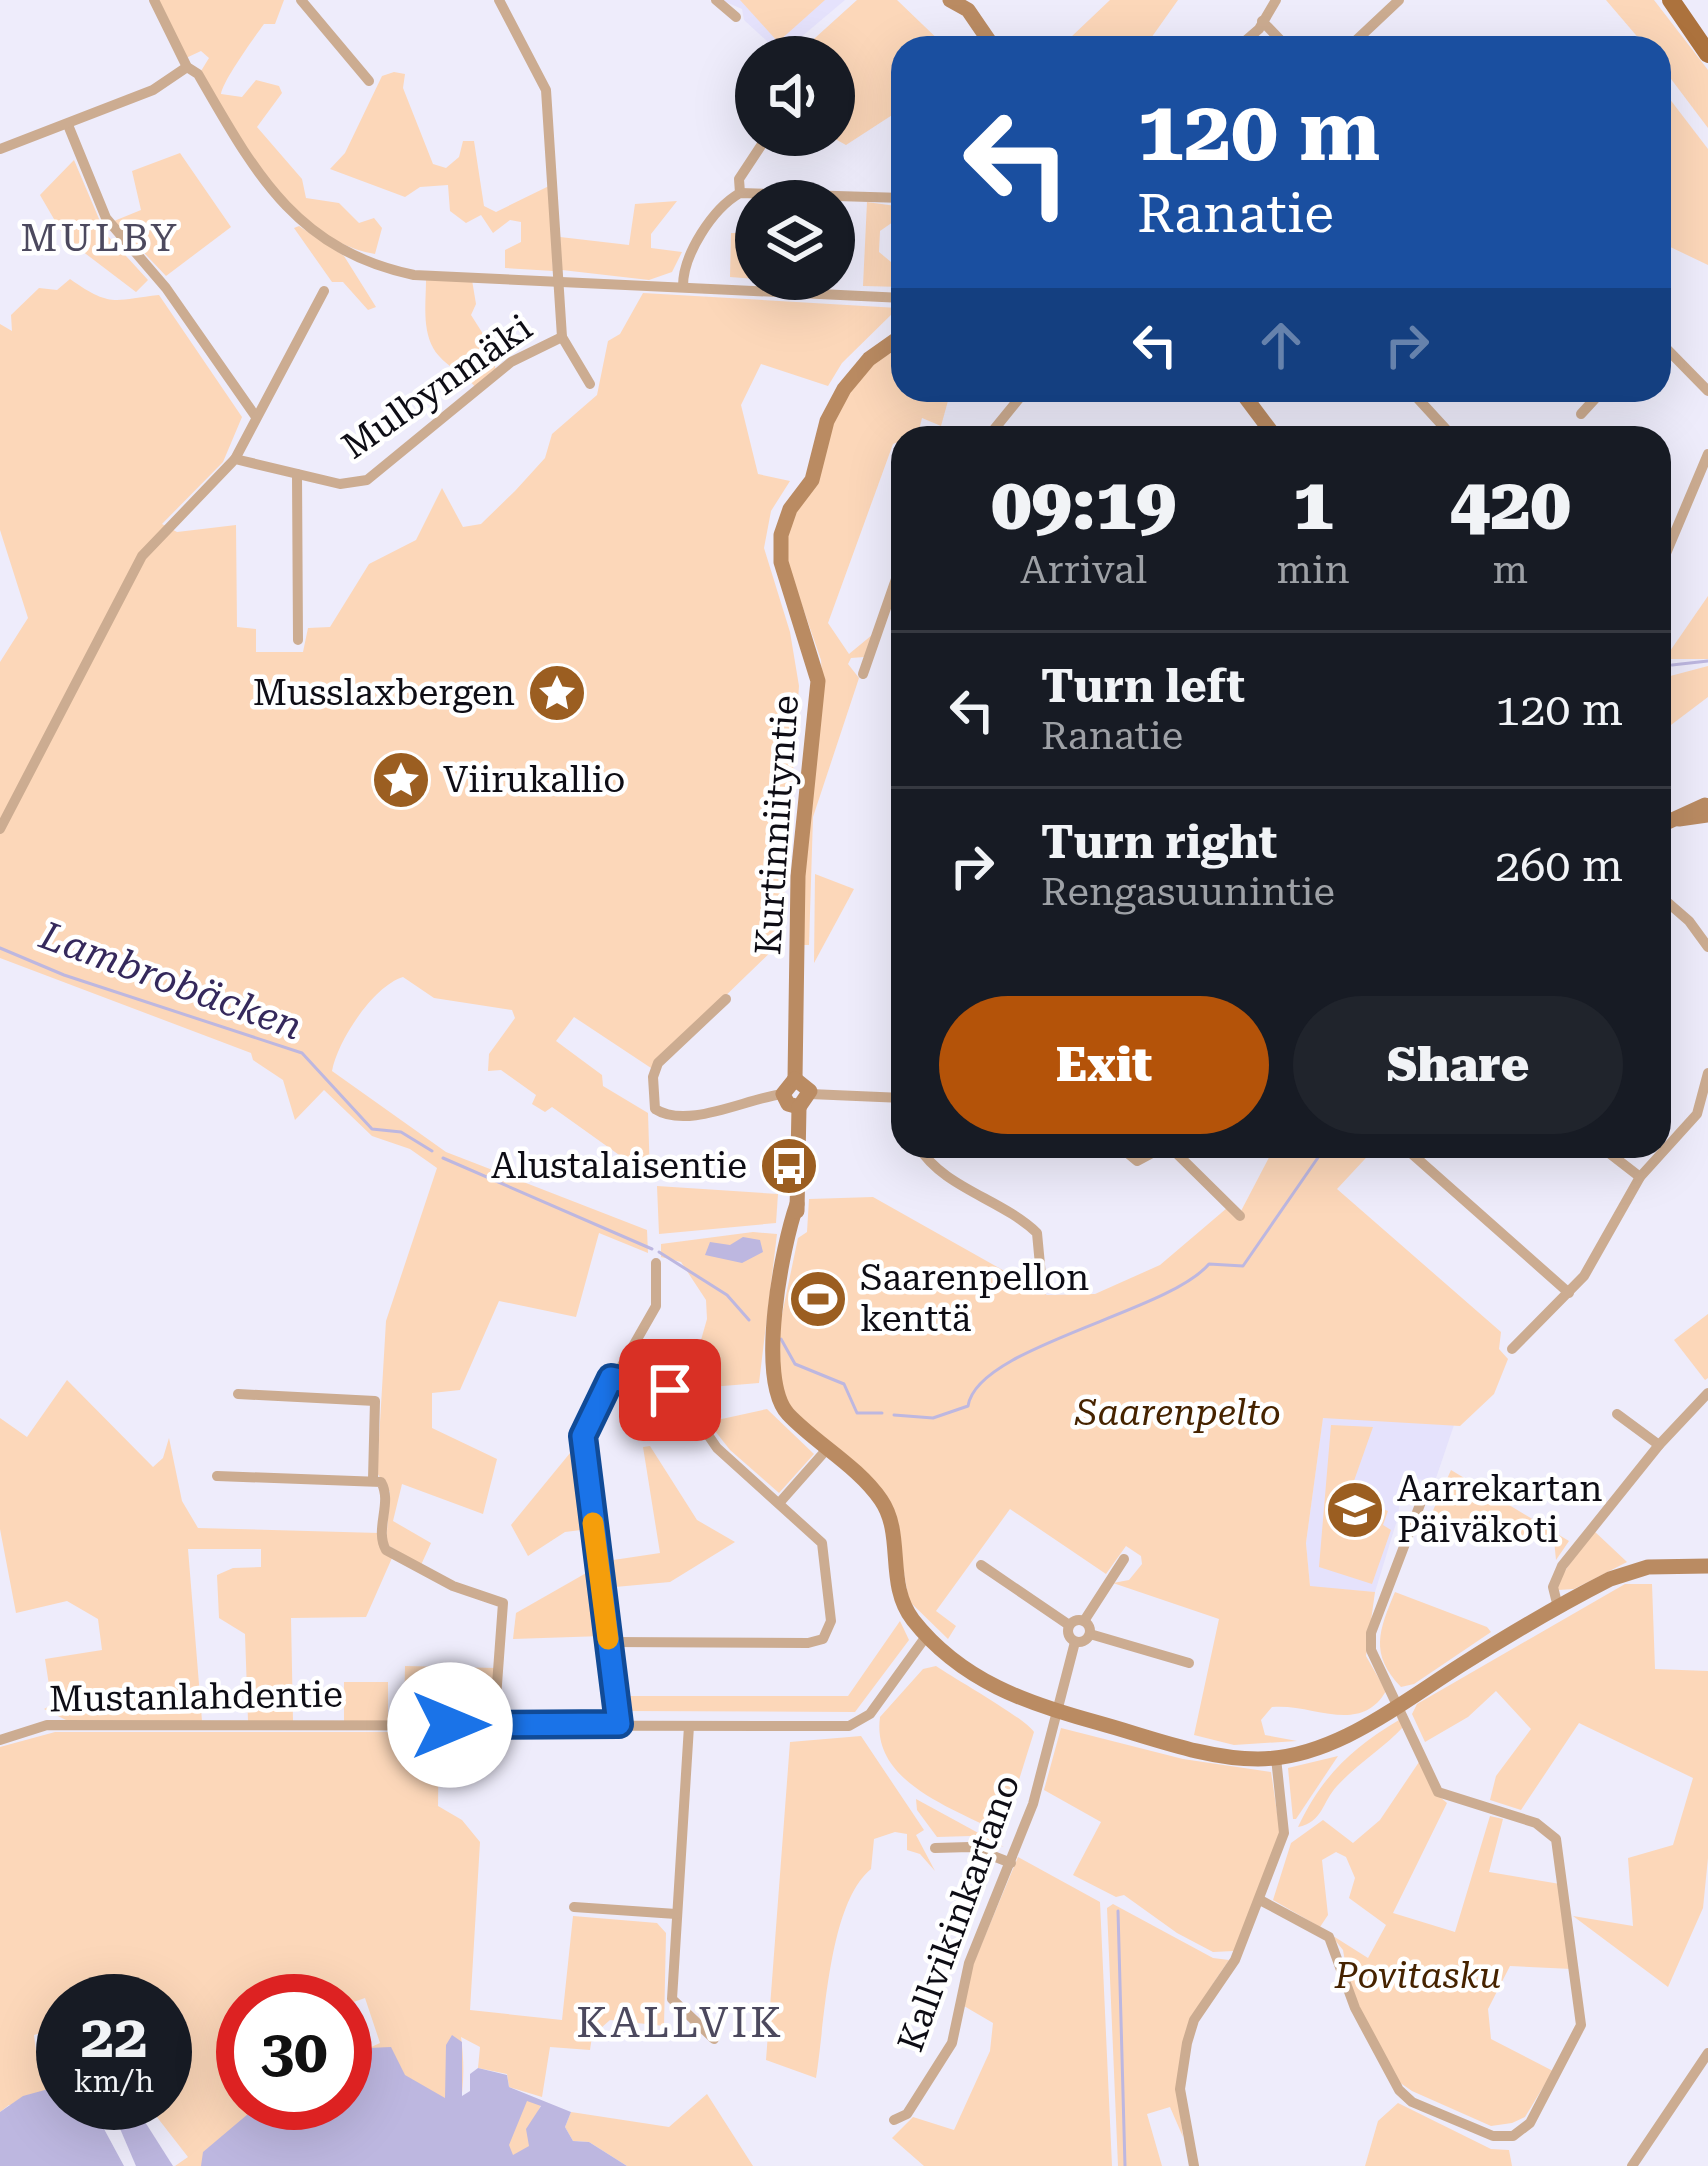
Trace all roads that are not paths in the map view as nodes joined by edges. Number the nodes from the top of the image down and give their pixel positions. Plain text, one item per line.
1 (154, 0) edge
2 (302, 0) edge
3 (499, 0) edge
4 (716, 0) edge
5 (950, 0) edge
6 (1276, 0) edge
7 (1399, 0) edge
8 (1679, 3) edge
9 (972, 5) edge
10 (736, 16) dead end
11 (1262, 21) junction
12 (988, 36) edge
13 (1248, 36) edge
14 (1276, 36) edge
15 (1361, 36) edge
16 (1708, 54) edge
17 (187, 67) junction
18 (369, 81) dead end
19 (68, 124) junction
20 (0, 149) edge
21 (735, 196) edge
22 (855, 197) edge
23 (891, 198) edge
24 (559, 279) junction
25 (683, 286) junction
26 (324, 291) dead end
27 (891, 297) edge
28 (562, 337) junction
29 (891, 343) edge
30 (1671, 353) edge
31 (590, 384) dead end
32 (1708, 391) edge
33 (1016, 402) edge
34 (1421, 402) edge
35 (1592, 402) edge
36 (1581, 414) dead end
37 (256, 418) junction
38 (997, 426) edge
39 (1443, 426) edge
40 (1708, 454) edge
41 (235, 459) junction
42 (297, 474) junction
43 (1671, 542) edge
44 (891, 594) edge
45 (298, 640) dead end
46 (863, 674) dead end
47 (1707, 808) edge
48 (1671, 821) edge
49 (0, 829) edge
50 (1671, 905) edge
51 (1708, 947) edge
52 (723, 1008) dead end
53 (1708, 1073) edge
54 (795, 1079) junction
55 (783, 1094) junction
56 (891, 1098) edge
57 (805, 1101) junction
58 (1671, 1143) edge
59 (927, 1158) edge
60 (1180, 1158) edge
61 (1417, 1158) edge
62 (1615, 1158) edge
63 (1657, 1158) edge
64 (1640, 1177) junction
65 (1240, 1216) dead end
66 (656, 1263) dead end
67 (1042, 1286) dead end
68 (1569, 1293) junction
69 (1512, 1349) dead end
70 (611, 1378) junction
71 (1708, 1393) edge
72 (238, 1394) dead end
73 (1617, 1414) dead end
74 (1659, 1445) junction
75 (827, 1449) junction
76 (217, 1475) dead end
77 (373, 1479) junction
78 (1424, 1494) dead end
79 (781, 1502) junction
80 (1124, 1559) dead end
81 (981, 1565) dead end
82 (1708, 1566) edge
83 (1558, 1607) junction
84 (1084, 1621) junction
85 (1069, 1625) junction
86 (1090, 1634) junction
87 (927, 1635) junction
88 (609, 1642) junction
89 (1075, 1642) junction
90 (1190, 1663) dead end
91 (1399, 1705) junction
92 (1057, 1712) junction
93 (619, 1724) junction
94 (494, 1725) junction
95 (689, 1726) junction
96 (0, 1741) edge
97 (1276, 1758) junction
98 (935, 1848) dead end
99 (1011, 1863) junction
100 (1260, 1900) junction
101 (574, 1907) dead end
102 (676, 1914) junction
103 (714, 2038) dead end
104 (1708, 2053) edge
105 (894, 2120) dead end
106 (1194, 2166) edge
107 (1632, 2166) edge

1 - 17 street
2 - 18 street
3 - 24 street, Mulbynmäki
4 - 10 street
5 - 9 street
6 - 11 street
7 - 15 street
8 - 16 main road
9 - 12 street
11 - 13 street
11 - 14 street
17 - 19 street
17 - 24 street
19 - 20 street
19 - 37 street
21 - 25 street
22 - 23 street
24 - 25 street
24 - 28 street, Mulbynmäki
25 - 27 street
26 - 37 street
28 - 31 street
28 - 42 street, Mulbynmäki
29 - 54 street, Kurtinniityntie
30 - 32 street
33 - 38 street
34 - 39 street
35 - 36 street
37 - 41 street
40 - 43 street
41 - 42 street, Mulbynmäki
41 - 49 street
42 - 45 street
44 - 46 street
47 - 48 street
50 - 51 street
52 - 55 street
53 - 58 street
54 - 55 street
54 - 57 street
55 - 57 street
56 - 57 street
57 - 75 street
59 - 67 street
60 - 65 street
61 - 68 street
62 - 64 street
63 - 64 street
64 - 68 street
66 - 70 street
68 - 69 street
70 - 79 street
70 - 88 street
71 - 74 street
72 - 77 street
73 - 74 street
74 - 83 street
75 - 79 street
75 - 87 street
76 - 77 street
77 - 94 street
78 - 91 street
79 - 88 street
80 - 84 street
81 - 85 street
82 - 83 street
83 - 91 street
84 - 85 street
84 - 86 street
85 - 89 street
86 - 89 street
86 - 90 street
87 - 92 street
87 - 95 street, Mustanlahdentie
88 - 93 street
89 - 92 street, Kallvikinkartano
91 - 97 street
91 - 100 street
92 - 97 street
92 - 99 street, Kallvikinkartano
93 - 94 street, Mustanlahdentie
93 - 95 street, Mustanlahdentie
94 - 96 street, Mustanlahdentie
95 - 102 street
97 - 100 street
98 - 99 street
99 - 105 street, Kallvikinkartano
100 - 106 street
101 - 102 street
102 - 103 street
104 - 107 street

